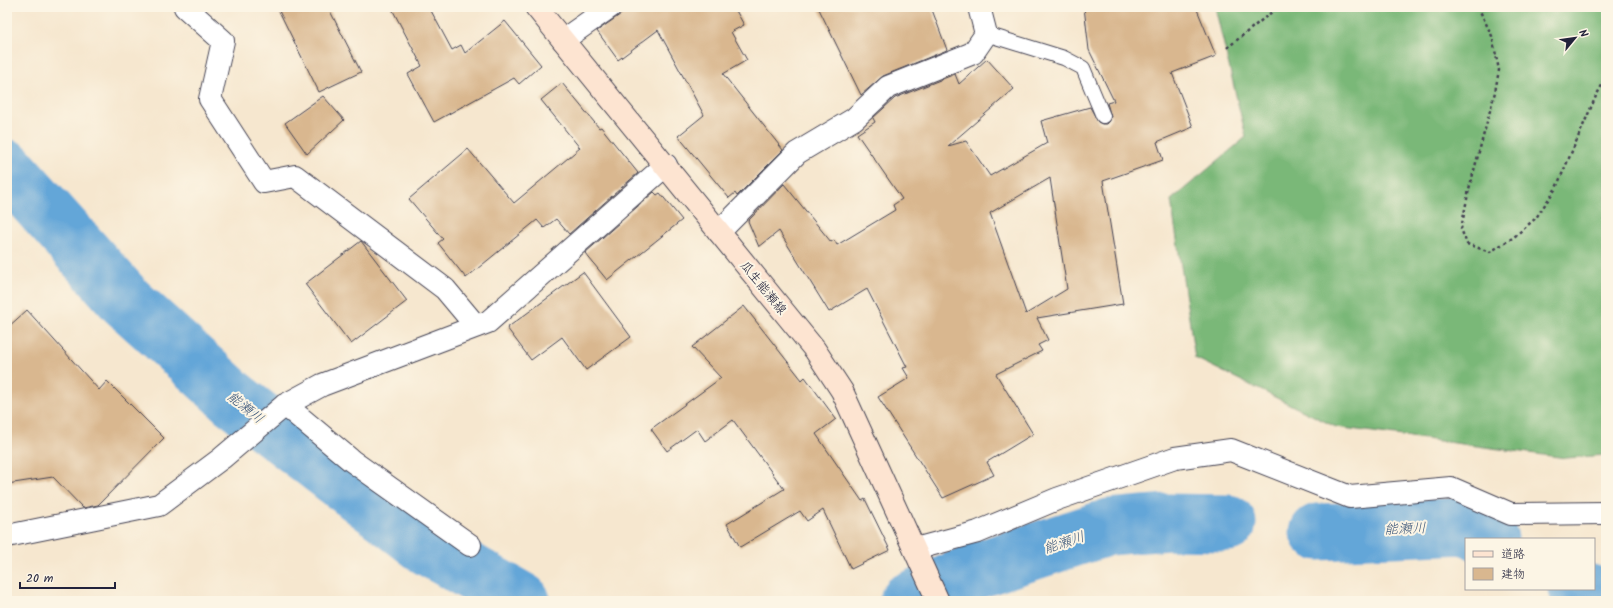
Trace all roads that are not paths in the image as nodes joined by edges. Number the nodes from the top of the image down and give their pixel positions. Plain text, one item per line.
1 (185, 7) edge
2 (536, 7) edge
3 (610, 7) edge
4 (979, 7) edge
5 (986, 34) junction
6 (563, 40) junction
7 (1103, 116) dead end
8 (666, 165) junction
9 (719, 232) junction
10 (476, 326) junction
11 (285, 405) junction
12 (1606, 513) edge
13 (7, 536) edge
14 (470, 545) dead end
15 (915, 549) junction
16 (938, 601) edge

1 - 10 street
2 - 6 main road, 瓜生能瀬線
3 - 6 street
4 - 5 street
5 - 7 lane
5 - 9 street
6 - 8 main road, 瓜生能瀬線
8 - 9 main road, 瓜生能瀬線
8 - 10 street
9 - 15 main road, 瓜生能瀬線
10 - 11 street
11 - 13 street
11 - 14 street
12 - 15 street
15 - 16 main road, 瓜生能瀬線

